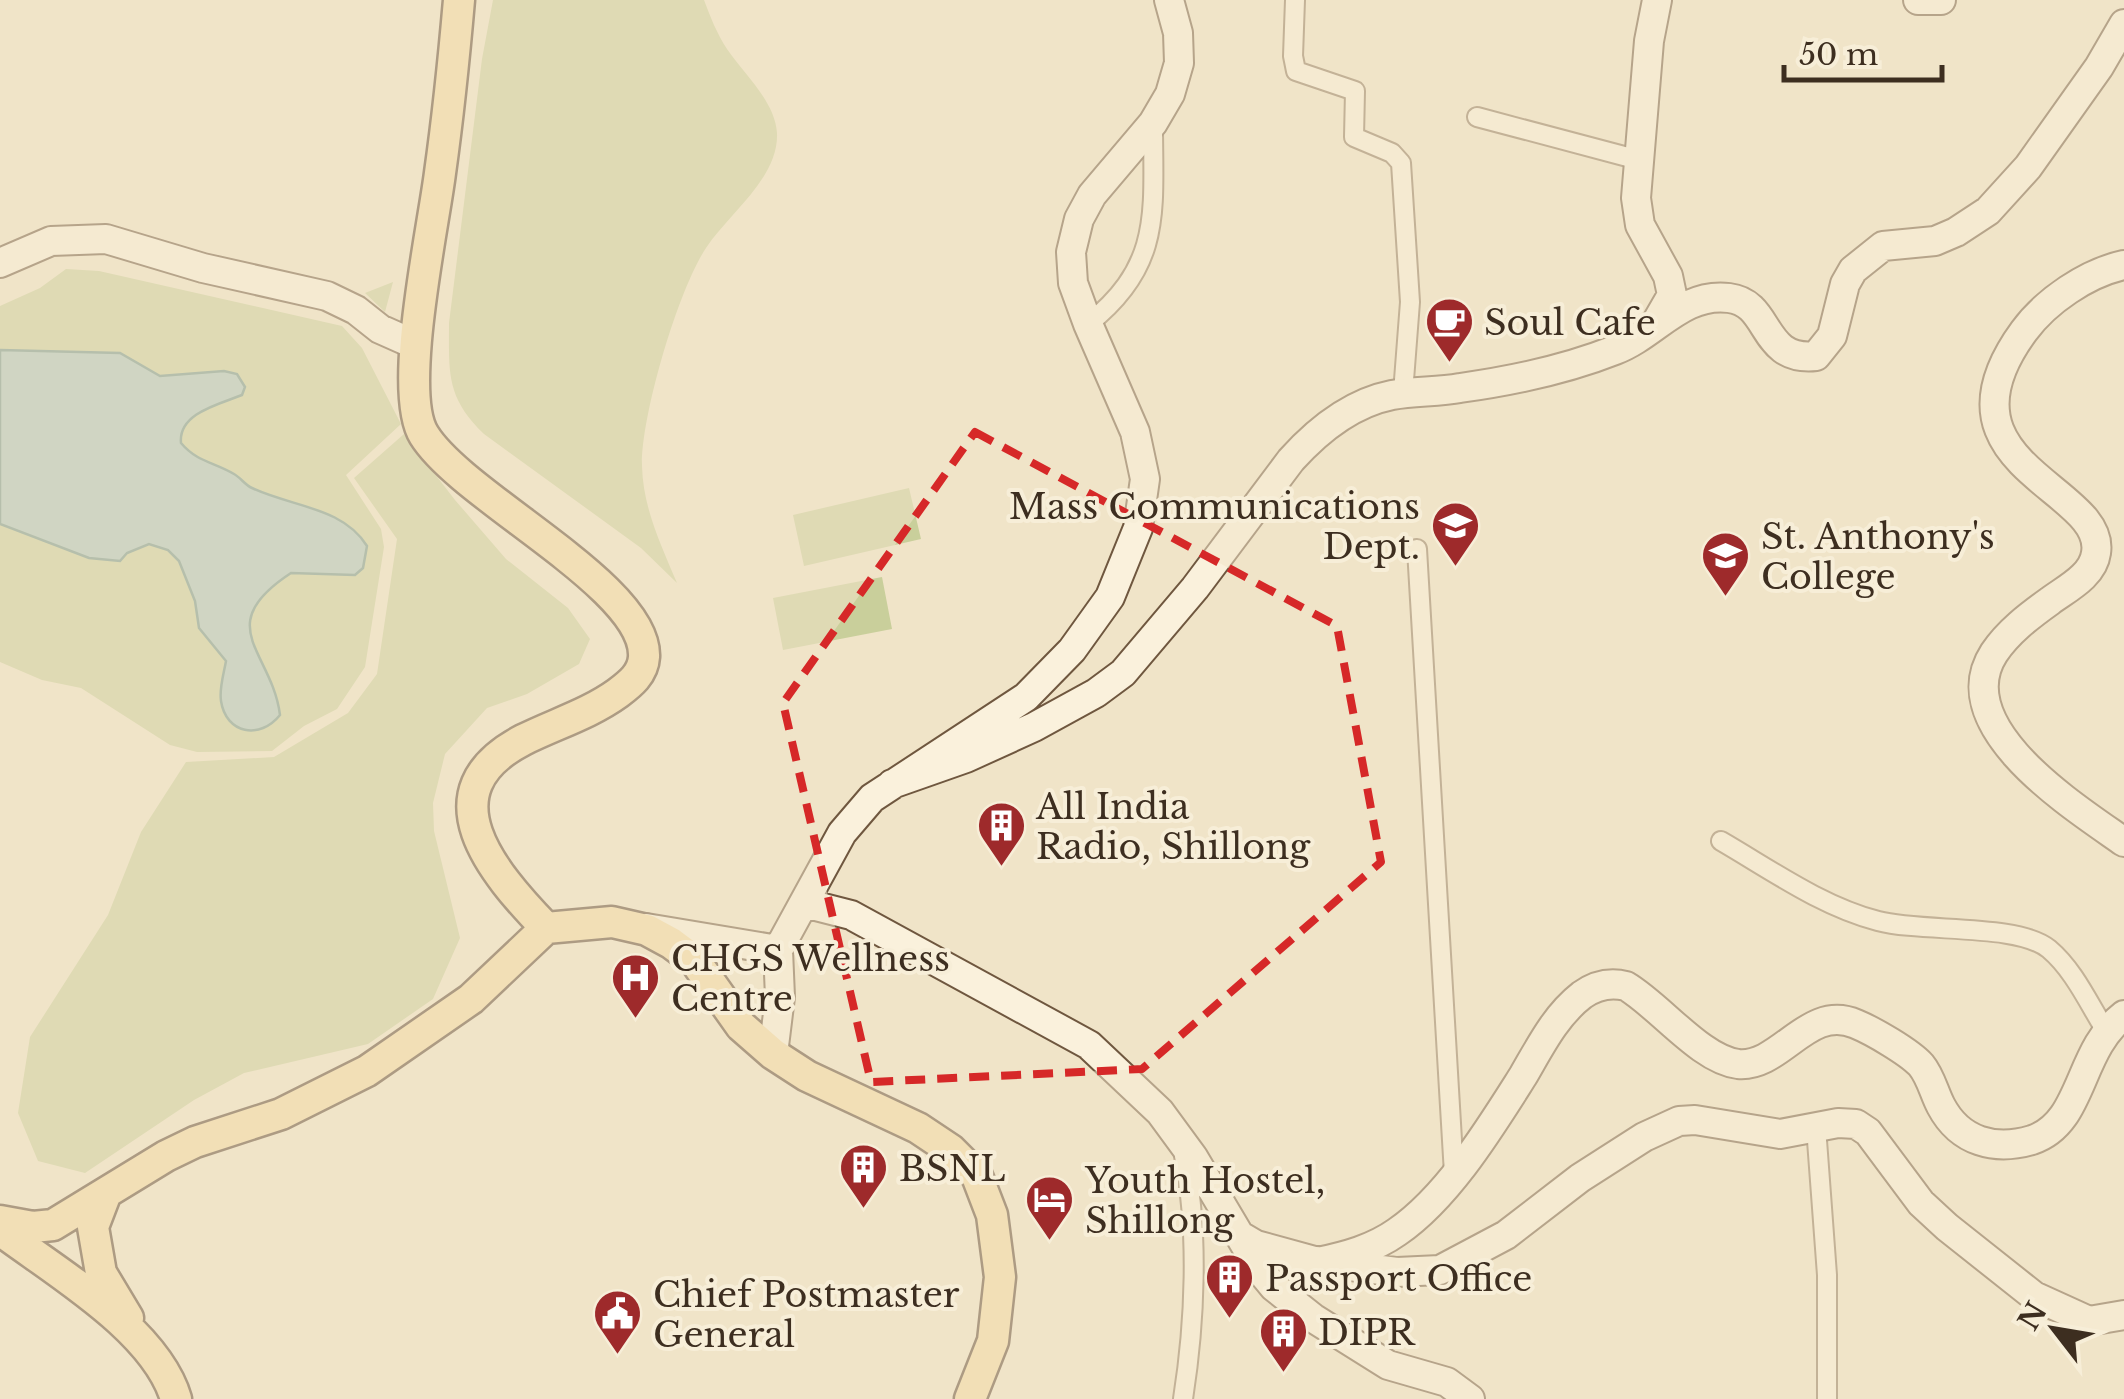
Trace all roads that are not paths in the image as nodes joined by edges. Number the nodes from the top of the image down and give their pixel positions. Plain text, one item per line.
1 (459, 0) edge
2 (1170, 0) edge
3 (1295, 0) edge
4 (1657, 0) edge
5 (1918, 0) edge
6 (1940, 0) edge
7 (2124, 24) edge
8 (1477, 117) dead end
9 (1153, 124) junction
10 (1639, 160) junction
11 (0, 263) edge
12 (2124, 266) edge
13 (1088, 324) junction
14 (1651, 330) junction
15 (416, 345) junction
16 (1404, 393) junction
17 (1417, 549) dead end
18 (892, 784) junction
19 (1721, 841) dead end
20 (2124, 842) edge
21 (804, 904) junction
22 (636, 927) junction
23 (546, 928) junction
24 (778, 950) junction
25 (2115, 1023) edge
26 (773, 1054) junction
27 (1160, 1112) junction
28 (1816, 1127) junction
29 (1454, 1174) junction
30 (106, 1194) junction
31 (0, 1221) edge
32 (0, 1230) edge
33 (1239, 1235) junction
34 (1318, 1262) junction
35 (2124, 1316) edge
36 (145, 1346) junction
37 (176, 1399) edge
38 (970, 1399) edge
39 (1183, 1399) edge
40 (1470, 1399) edge
41 (1828, 1399) edge

1 - 15 main road
2 - 9 street
3 - 16 street
4 - 10 street
5 - 6 street
7 - 14 street
8 - 10 street
9 - 13 street
9 - 13 street
10 - 14 street
11 - 15 street
12 - 20 street
13 - 18 street
14 - 16 street
15 - 23 main road
16 - 18 street
17 - 29 street
18 - 21 street
19 - 25 street
21 - 24 street
21 - 27 street
22 - 23 main road
22 - 24 street
22 - 26 main road
23 - 30 main road
24 - 26 street
25 - 29 street
26 - 38 main road
27 - 33 street
27 - 39 street
28 - 34 street
28 - 35 street
28 - 41 street
29 - 34 street
30 - 31 main road
30 - 36 main road
32 - 36 main road
33 - 34 street
33 - 40 street
36 - 37 main road

